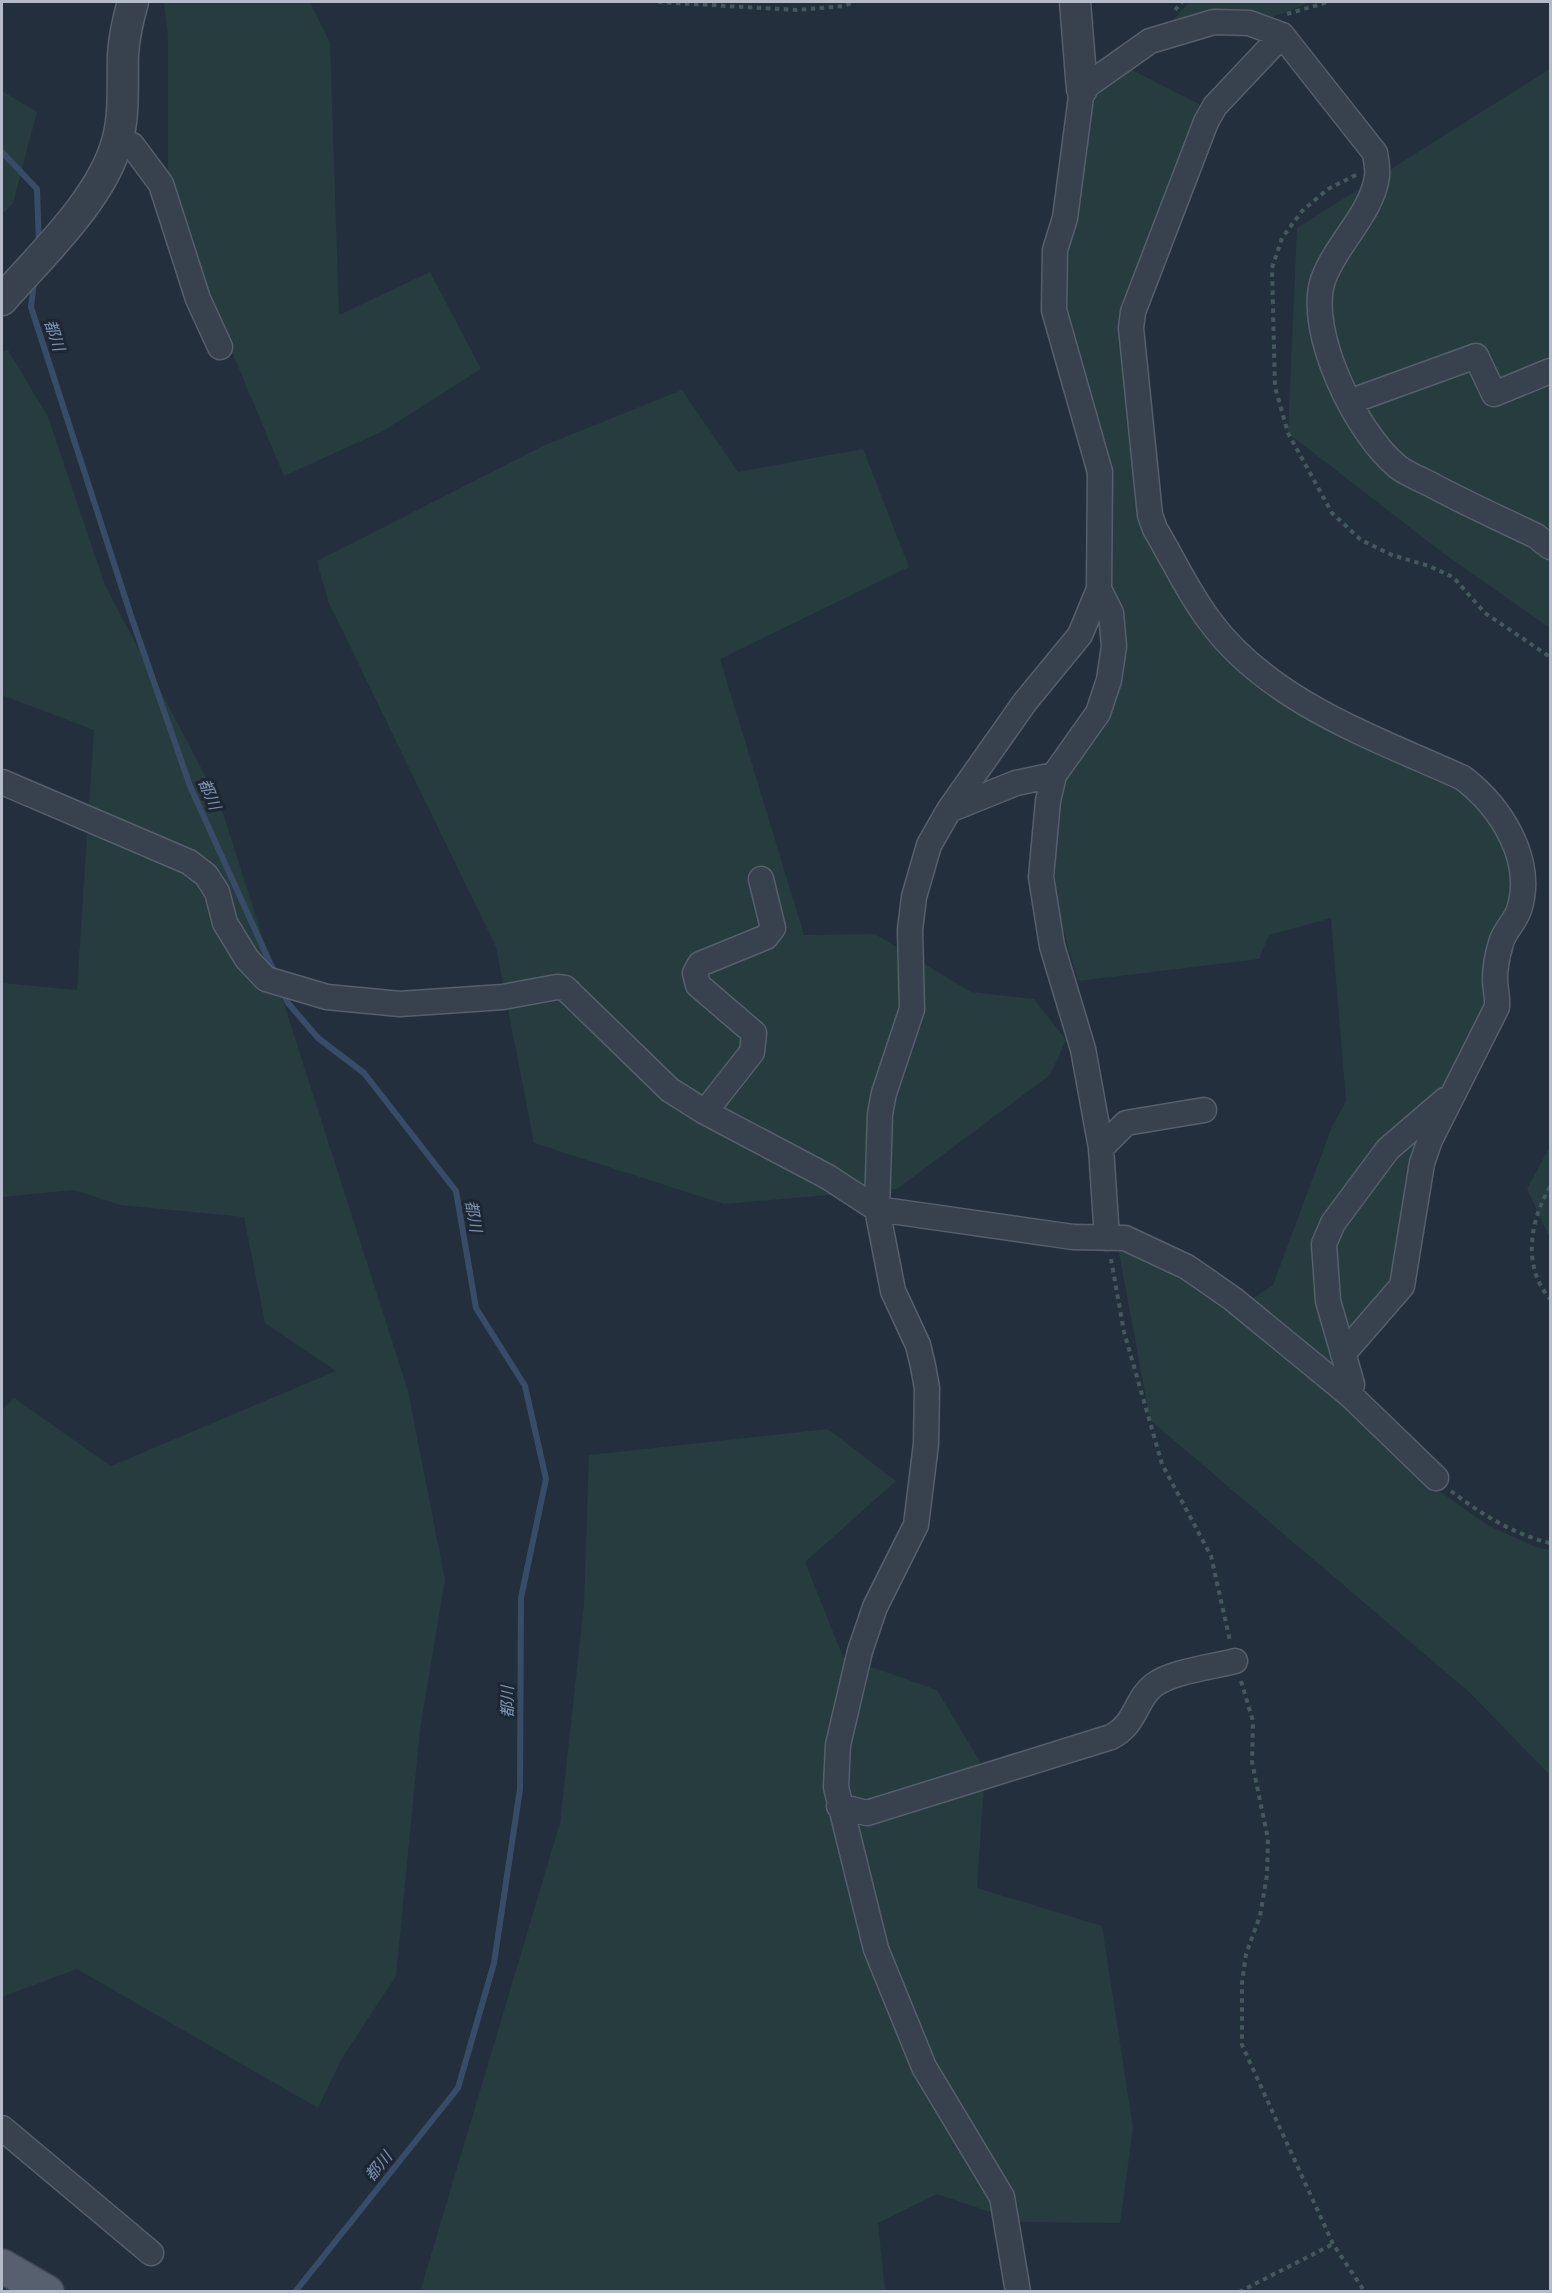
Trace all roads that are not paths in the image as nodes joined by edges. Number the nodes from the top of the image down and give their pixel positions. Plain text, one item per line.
1 (133, 2) edge
2 (1075, 2) edge
3 (1282, 35) junction
4 (1082, 89) junction
5 (117, 142) junction
6 (2, 300) edge
7 (220, 347) dead end
8 (1549, 376) edge
9 (1348, 402) junction
10 (1551, 547) edge
11 (1099, 589) junction
12 (1054, 775) junction
13 (2, 782) edge
14 (949, 810) junction
15 (761, 879) dead end
16 (1456, 1090) junction
17 (1204, 1110) dead end
18 (705, 1112) junction
19 (1101, 1148) junction
20 (878, 1209) junction
21 (1107, 1238) junction
22 (1343, 1354) junction
23 (1350, 1395) junction
24 (1436, 1478) road end
25 (1235, 1661) road end
26 (839, 1806) junction
27 (2, 2128) edge
28 (151, 2253) dead end
29 (2, 2266) edge
30 (47, 2292) edge
31 (1018, 2292) edge

1 - 5 street
2 - 4 street
3 - 4 street
3 - 9 street
3 - 16 street
4 - 11 street
5 - 6 street
5 - 7 street
8 - 9 street
9 - 10 street
11 - 12 street
11 - 14 street
12 - 14 street
12 - 19 street
13 - 18 street
14 - 20 street
15 - 18 street
16 - 22 street
16 - 22 street
17 - 19 street
18 - 20 street
19 - 21 street
20 - 21 street
20 - 26 street
21 - 23 street
22 - 23 street
23 - 24 street
25 - 26 street
26 - 31 street
27 - 28 street
29 - 30 main road

